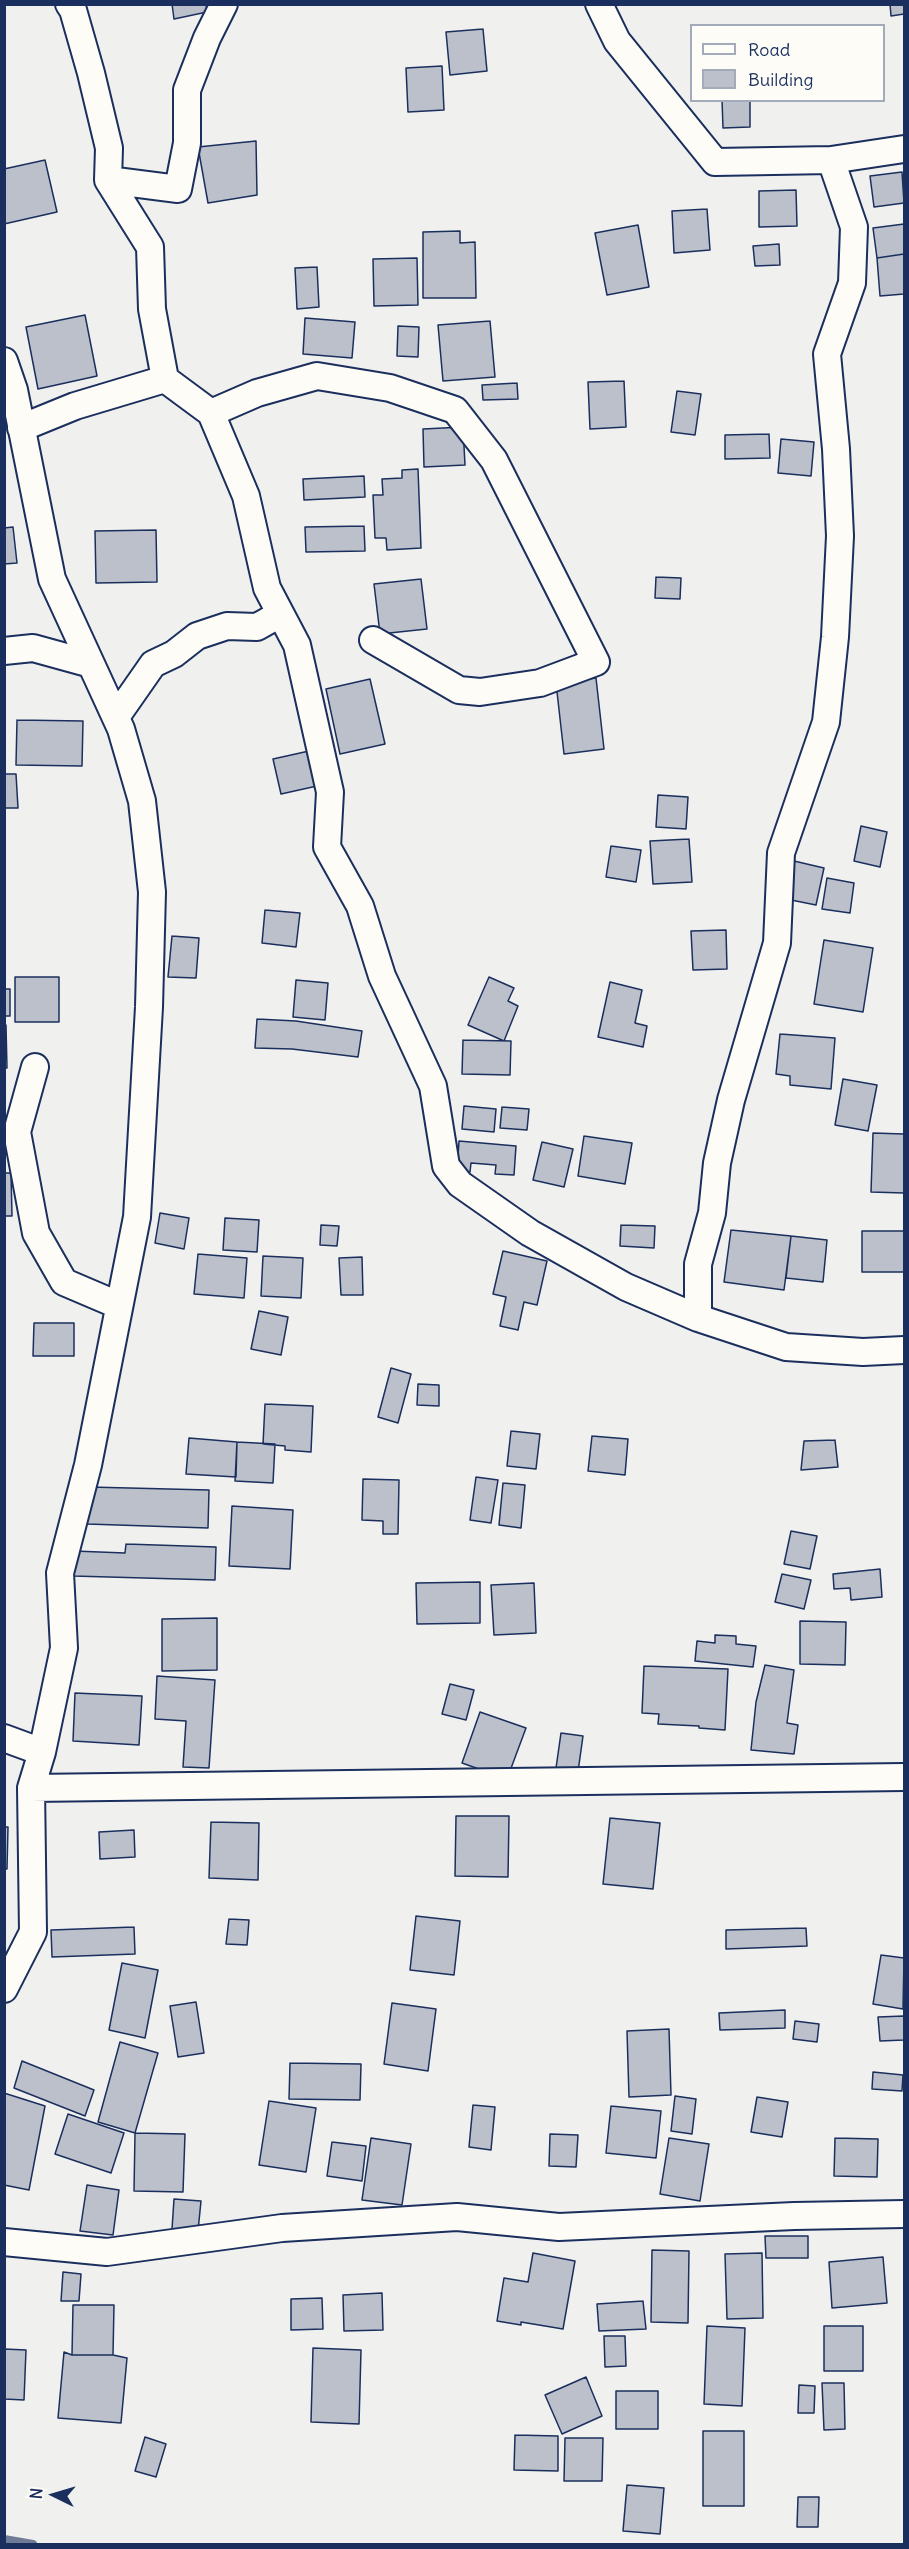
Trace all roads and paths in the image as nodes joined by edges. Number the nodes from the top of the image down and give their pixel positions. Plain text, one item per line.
1 (69, 4) edge
2 (224, 4) edge
3 (599, 4) edge
4 (904, 149) edge
5 (831, 160) junction
6 (108, 180) junction
7 (4, 361) edge
8 (165, 379) junction
9 (211, 412) junction
10 (21, 428) junction
11 (280, 614) junction
12 (373, 640) dead end
13 (4, 651) edge
14 (91, 664) junction
15 (116, 717) junction
16 (35, 1067) dead end
17 (4, 1147) edge
18 (23, 1168) junction
19 (118, 1305) junction
20 (698, 1318) junction
21 (904, 1350) edge
22 (4, 1738) edge
23 (42, 1752) junction
24 (904, 1778) edge
25 (30, 1788) junction
26 (4, 1989) edge
27 (904, 2214) edge
28 (4, 2242) edge

1 - 6 street
2 - 6 street
3 - 5 street
4 - 5 street
5 - 20 street
6 - 8 street
7 - 10 street
8 - 9 street
8 - 10 street
9 - 11 street
9 - 12 street
10 - 14 street
11 - 15 street
11 - 20 street
13 - 14 street
14 - 15 street
15 - 19 street
16 - 18 street
17 - 18 street
18 - 19 street
19 - 23 street
20 - 21 street
22 - 23 street
23 - 25 street
24 - 25 street
25 - 26 street
27 - 28 street

